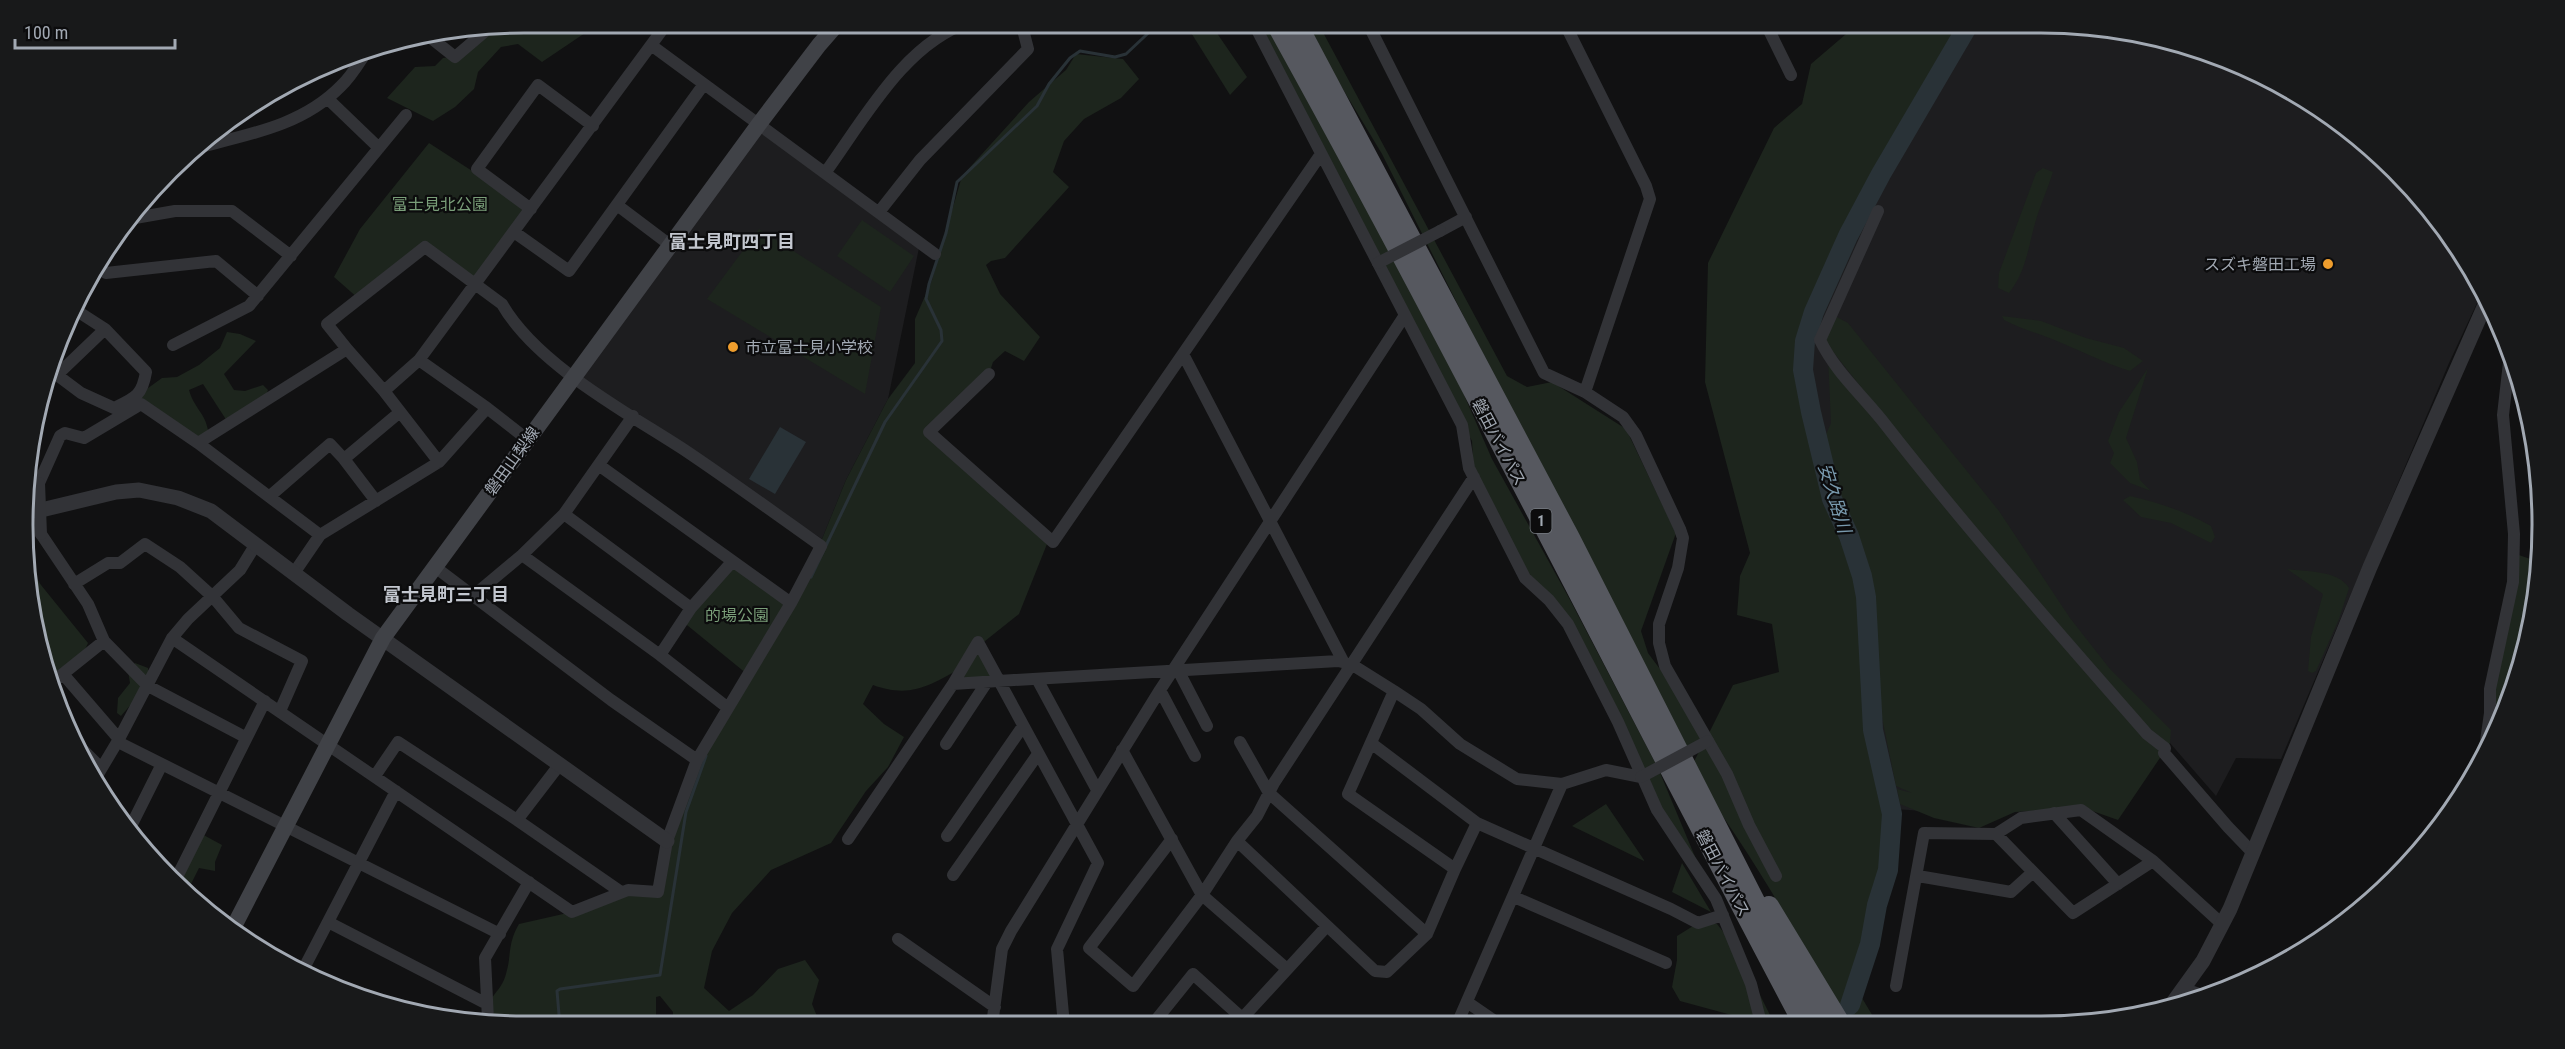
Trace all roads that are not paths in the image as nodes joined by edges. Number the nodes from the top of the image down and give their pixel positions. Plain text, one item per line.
1 (660, 33) edge
2 (830, 33) edge
3 (946, 33) edge
4 (1024, 33) edge
5 (1259, 33) edge
6 (1281, 33) edge
7 (1302, 33) edge
8 (1373, 33) edge
9 (1570, 33) edge
10 (1770, 33) edge
11 (481, 35) edge
12 (435, 41) edge
13 (651, 45) junction
14 (359, 62) edge
15 (1791, 75) dead end
16 (704, 84) junction
17 (328, 99) junction
18 (406, 115) dead end
19 (759, 124) junction
20 (593, 126) junction
21 (223, 137) edge
22 (224, 141) junction
23 (215, 143) edge
24 (379, 148) junction
25 (1321, 154) junction
26 (825, 173) junction
27 (616, 205) junction
28 (531, 209) junction
29 (1878, 211) dead end
30 (879, 212) junction
31 (141, 217) edge
32 (1466, 217) junction
33 (514, 232) junction
34 (670, 245) junction
35 (935, 254) dead end
36 (291, 256) junction
37 (1378, 263) junction
38 (103, 272) edge
39 (475, 284) junction
40 (258, 296) junction
41 (2483, 310) edge
42 (81, 313) edge
43 (1405, 315) junction
44 (105, 329) junction
45 (172, 345) dead end
46 (347, 350) junction
47 (1183, 354) junction
48 (419, 360) junction
49 (2508, 373) edge
50 (989, 374) dead end
51 (573, 377) junction
52 (384, 391) junction
53 (1585, 392) junction
54 (487, 408) junction
55 (400, 412) junction
56 (633, 416) junction
57 (528, 440) junction
58 (198, 443) junction
59 (344, 459) junction
60 (439, 462) junction
61 (600, 466) junction
62 (1474, 477) junction
63 (270, 496) junction
64 (375, 501) junction
65 (33, 511) edge
66 (564, 514) junction
67 (1270, 520) junction
68 (320, 535) junction
69 (256, 544) junction
70 (522, 555) junction
71 (731, 563) junction
72 (435, 567) junction
73 (294, 573) junction
74 (74, 584) junction
75 (473, 596) junction
76 (213, 597) junction
77 (791, 603) junction
78 (691, 608) junction
79 (172, 638) junction
80 (383, 638) junction
81 (104, 641) junction
82 (660, 655) junction
83 (1347, 664) junction
84 (1175, 670) junction
85 (59, 678) edge
86 (1037, 679) junction
87 (993, 681) junction
88 (952, 684) junction
89 (148, 686) junction
90 (1160, 690) junction
91 (1394, 691) junction
92 (265, 701) junction
93 (728, 708) junction
94 (280, 711) junction
95 (1023, 726) junction
96 (1207, 726) dead end
97 (2488, 728) edge
98 (245, 737) junction
99 (118, 740) junction
100 (1708, 741) junction
101 (1240, 742) dead end
102 (327, 743) junction
103 (1371, 743) junction
104 (946, 744) dead end
105 (1122, 750) junction
106 (1038, 753) junction
107 (1195, 756) dead end
108 (697, 760) junction
109 (94, 761) edge
110 (162, 764) junction
111 (560, 765) junction
112 (101, 768) junction
113 (99, 771) edge
114 (375, 776) junction
115 (1641, 777) junction
116 (1562, 784) junction
117 (1097, 790) junction
118 (396, 791) junction
119 (218, 792) junction
120 (1269, 793) junction
121 (1698, 809) junction
122 (2054, 813) junction
123 (517, 820) junction
124 (133, 822) edge
125 (1076, 823) junction
126 (1477, 823) junction
127 (284, 827) junction
128 (1996, 834) junction
129 (947, 836) dead end
130 (848, 839) dead end
131 (1172, 839) junction
132 (667, 841) junction
133 (1237, 842) junction
134 (1535, 848) junction
135 (2253, 853) junction
136 (2153, 861) junction
137 (357, 864) junction
138 (1455, 869) junction
139 (2033, 872) junction
140 (179, 874) edge
141 (953, 875) dead end
142 (1776, 876) dead end
143 (1918, 876) junction
144 (529, 882) junction
145 (2118, 884) junction
146 (621, 892) junction
147 (1202, 895) junction
148 (1514, 897) junction
149 (1723, 915) junction
150 (236, 922) edge
151 (328, 922) junction
152 (2222, 924) junction
153 (1327, 926) junction
154 (500, 934) junction
155 (1427, 934) junction
156 (898, 939) dead end
157 (1666, 963) dead end
158 (306, 964) edge
159 (1287, 969) junction
160 (1896, 986) dead end
161 (2184, 989) junction
162 (2192, 992) edge
163 (2179, 996) edge
164 (1467, 1002) junction
165 (488, 1004) junction
166 (995, 1007) junction
167 (488, 1015) edge
168 (994, 1016) edge
169 (1064, 1016) edge
170 (1159, 1016) edge
171 (1234, 1016) edge
172 (1244, 1016) edge
173 (1461, 1016) edge
174 (1487, 1016) edge
175 (1759, 1016) edge
176 (1784, 1016) edge
177 (1800, 1016) edge
178 (1813, 1016) edge
179 (1836, 1016) edge

1 - 13 street
2 - 19 main road, 磐田山梨線
3 - 26 street
4 - 30 street
5 - 25 street
6 - 121 highway, 磐田バイパス / 1
7 - 121 highway, 磐田バイパス / 1
8 - 32 street
9 - 53 street
10 - 15 street
11 - 12 street
13 - 16 street
13 - 20 street
14 - 17 street
16 - 19 street
16 - 27 street
17 - 22 street
17 - 24 street
18 - 24 street
19 - 26 street
19 - 34 main road, 磐田山梨線
20 - 28 street
20 - 28 street
21 - 22 street
22 - 23 street
24 - 36 street
25 - 37 street
25 - 47 street
26 - 30 street
27 - 33 street
27 - 34 street
28 - 33 street
29 - 135 street
30 - 35 street
31 - 36 street
32 - 37 street, bridge
32 - 53 street
33 - 39 street
34 - 51 main road, 磐田山梨線
36 - 40 street
37 - 43 street
38 - 40 street
39 - 46 street
39 - 48 street
39 - 51 street
40 - 45 street
41 - 135 street
42 - 44 street
43 - 62 street
43 - 67 street
44 - 44 street
46 - 52 street
46 - 58 street
47 - 50 street
47 - 67 street
48 - 52 street
48 - 54 street
49 - 97 street
51 - 56 street
51 - 57 main road, 磐田山梨線
52 - 55 street
53 - 100 street
54 - 57 street
54 - 60 street
55 - 59 street
55 - 60 street
56 - 61 street
56 - 77 street
57 - 72 main road, 磐田山梨線
58 - 63 street
58 - 74 street, bridge
59 - 63 street
59 - 64 street
60 - 64 street
61 - 66 street
61 - 71 street
62 - 83 street
62 - 115 street
63 - 68 street
64 - 68 street
65 - 69 street
66 - 70 street
66 - 78 street
67 - 83 street
67 - 84 street
68 - 73 street
69 - 73 street
69 - 76 street
70 - 75 street
70 - 82 street
71 - 77 street
71 - 78 street
72 - 75 street
72 - 80 main road, 磐田山梨線
73 - 80 street
74 - 76 street
74 - 81 street
75 - 108 street
76 - 79 street
76 - 94 street
77 - 93 street
78 - 82 street
79 - 89 street
79 - 92 street
80 - 102 main road, 磐田山梨線
80 - 111 street
81 - 85 street
81 - 89 street
82 - 93 street
83 - 84 street
83 - 91 street
83 - 120 street
84 - 86 street
84 - 90 street
84 - 96 street
85 - 99 street
86 - 87 street
86 - 117 street
87 - 88 street
87 - 88 street
87 - 95 street
87 - 104 street
88 - 130 street
89 - 98 street
89 - 99 street
90 - 105 street
90 - 107 street
91 - 103 street
91 - 116 street
92 - 94 street
92 - 98 street
93 - 108 street
94 - 102 street
95 - 106 street
95 - 129 street
98 - 119 street
99 - 110 street
99 - 112 street
100 - 115 street, bridge
100 - 142 street
101 - 120 street
102 - 114 street
102 - 127 main road, 磐田山梨線
103 - 126 street
103 - 138 street
105 - 117 street
105 - 131 street
106 - 125 street
106 - 141 street
108 - 132 street
109 - 112 street
110 - 119 street
110 - 124 street
111 - 123 street
111 - 132 street
112 - 113 street
114 - 118 street
114 - 123 street
115 - 116 street
115 - 149 street
116 - 134 street
117 - 125 street
118 - 137 street
118 - 144 street
119 - 127 street
119 - 140 street
120 - 133 street
120 - 155 street
121 - 176 highway
121 - 177 highway, 磐田バイパス / 1
121 - 178 highway, 磐田バイパス / 1
121 - 179 highway, 1
122 - 128 street
122 - 136 street
122 - 145 street
123 - 146 street
125 - 166 street
125 - 169 street
126 - 134 street
126 - 138 street
127 - 137 street
127 - 150 main road, 磐田山梨線
128 - 139 street
128 - 143 street
131 - 147 street
131 - 147 street
132 - 146 street
133 - 147 street
133 - 153 street
134 - 148 street
134 - 149 street
135 - 152 street
136 - 145 street
136 - 152 street
137 - 151 street
137 - 154 street
138 - 155 street
139 - 143 street
139 - 145 street
143 - 160 street
144 - 146 street
144 - 154 street
147 - 159 street
148 - 157 street
148 - 164 street
149 - 175 street
151 - 158 street
151 - 165 street
152 - 161 street
153 - 155 street
153 - 159 street
154 - 165 street
156 - 166 street
159 - 172 street
161 - 162 street
161 - 163 street
164 - 173 street
164 - 174 street
165 - 167 street
166 - 168 street
170 - 171 street

